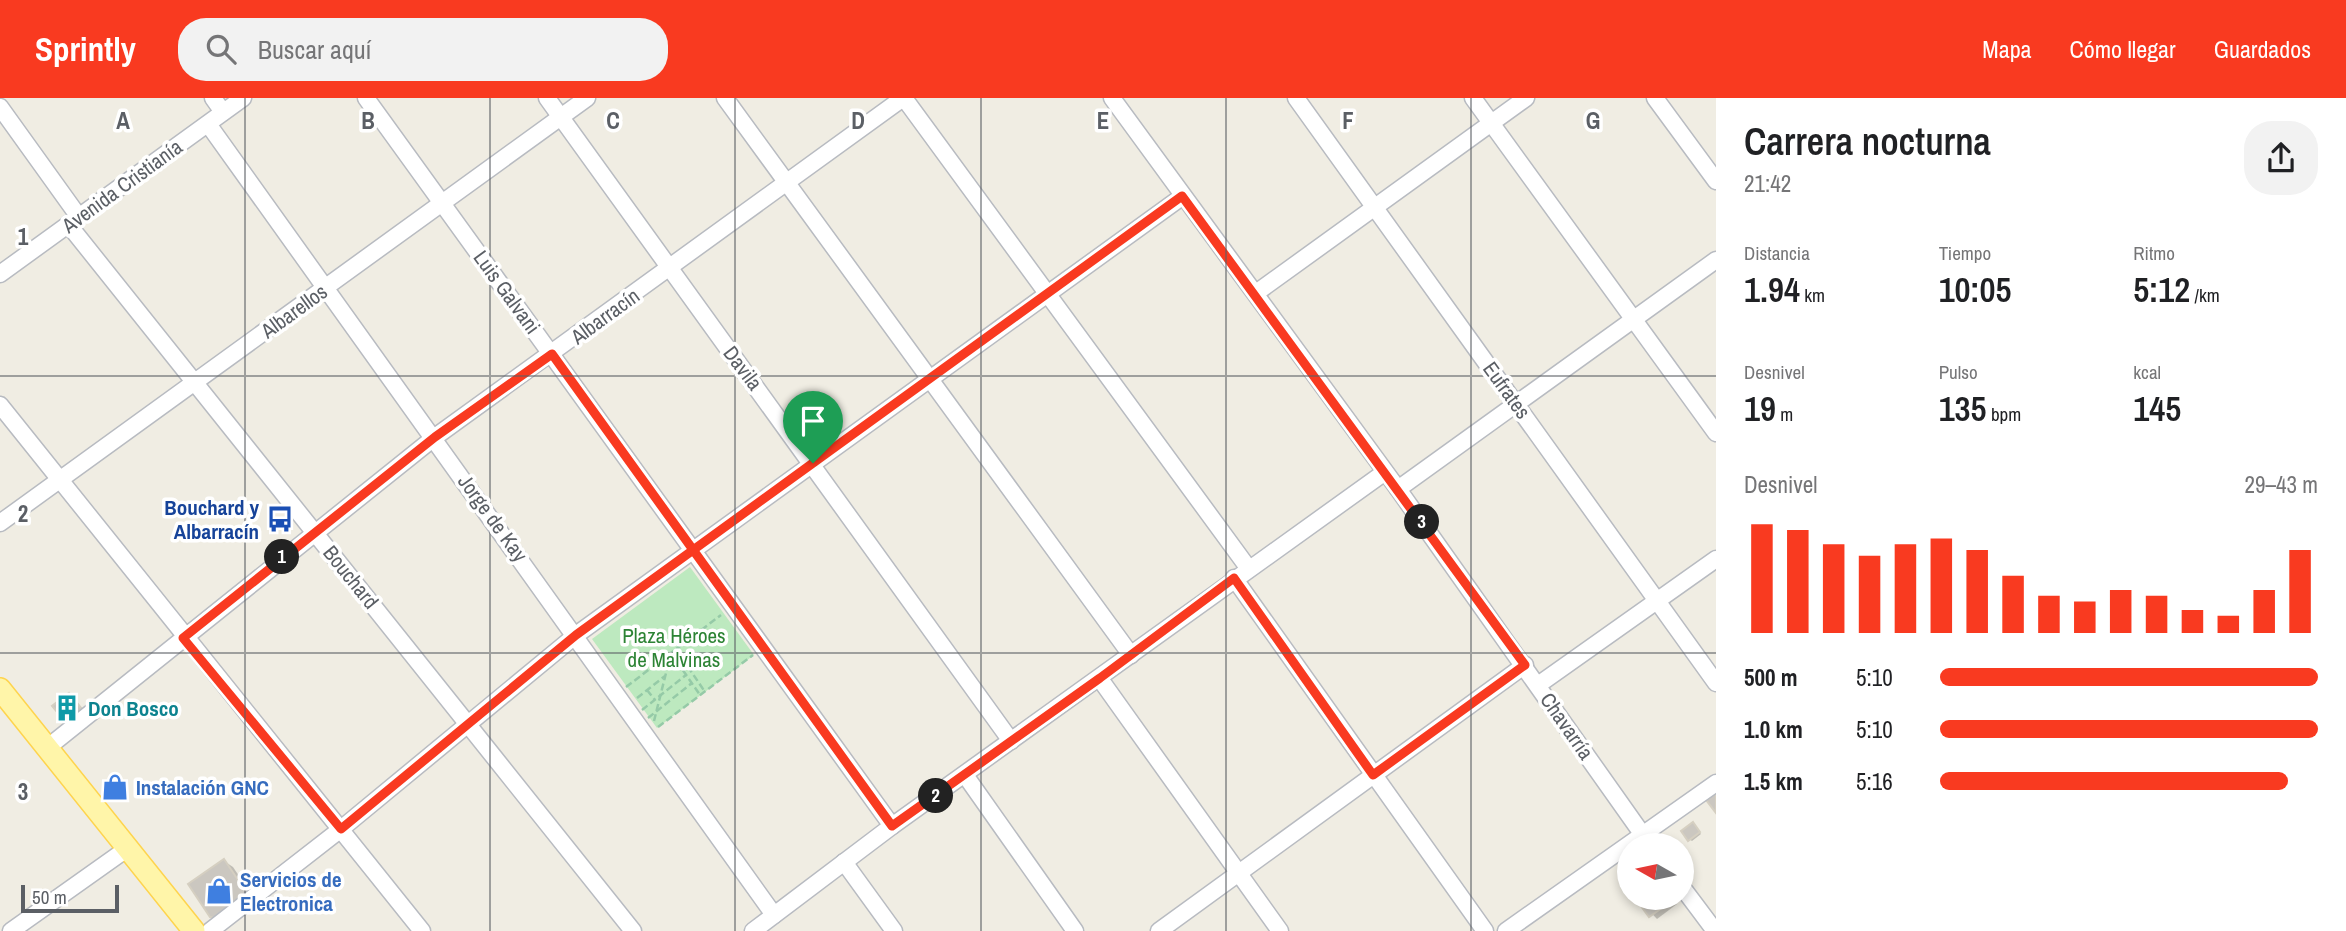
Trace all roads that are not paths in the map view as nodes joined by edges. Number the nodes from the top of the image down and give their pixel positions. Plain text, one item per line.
1 (213, 98) edge
2 (243, 98) edge
3 (366, 98) edge
4 (547, 98) edge
5 (587, 98) edge
6 (725, 98) edge
7 (904, 98) edge
8 (1112, 98) edge
9 (1296, 98) edge
10 (1473, 98) edge
11 (1526, 98) edge
12 (1656, 98) edge
13 (0, 107) edge
14 (223, 112) junction
15 (561, 117) junction
16 (1491, 122) junction
17 (208, 124) junction
18 (1716, 181) edge
19 (788, 183) junction
20 (1182, 196) junction
21 (443, 204) junction
22 (1374, 207) junction
23 (74, 221) junction
24 (1716, 260) edge
25 (670, 269) junction
26 (0, 274) edge
27 (326, 289) junction
28 (1256, 293) junction
29 (1050, 294) junction
30 (1635, 319) junction
31 (552, 354) junction
32 (931, 378) junction
33 (194, 383) junction
34 (0, 405) edge
35 (1518, 405) junction
36 (1716, 433) edge
37 (435, 437) junction
38 (813, 463) junction
39 (1385, 472) junction
40 (60, 481) junction
41 (1398, 489) junction
42 (0, 523) edge
43 (314, 531) junction
44 (694, 549) junction
45 (1716, 559) edge
46 (1249, 569) junction
47 (1234, 578) junction
48 (1659, 600) junction
49 (576, 635) junction
50 (183, 638) junction
51 (1131, 655) junction
52 (1525, 665) junction
53 (1100, 678) junction
54 (1716, 683) edge
55 (1538, 685) junction
56 (0, 689) edge
57 (470, 724) junction
58 (1011, 741) junction
59 (47, 748) junction
60 (965, 775) junction
61 (1373, 775) junction
62 (1716, 783) edge
63 (892, 826) junction
64 (341, 829) junction
65 (1641, 833) edge
66 (1655, 833) edge
67 (128, 848) junction
68 (1617, 859) edge
69 (844, 862) junction
70 (1238, 872) junction
71 (1694, 904) edge
72 (774, 915) junction
73 (11, 931) edge
74 (194, 931) edge
75 (210, 931) edge
76 (422, 931) edge
77 (633, 931) edge
78 (753, 931) edge
79 (894, 931) edge
80 (1076, 931) edge
81 (1159, 931) edge
82 (1280, 931) edge
83 (1485, 931) edge
84 (1506, 931) edge
85 (1714, 931) edge

1 - 14 street
2 - 14 street, Avenida Cristianía
3 - 21 street, Luis Galvani
4 - 15 street, Davila
5 - 15 street, Albarellos
6 - 19 street
7 - 19 street, Albarracín
7 - 29 street
8 - 20 street, Chavarría
9 - 22 street, Eufrates
10 - 16 street
11 - 16 street
12 - 18 street
13 - 23 street, Bouchard
14 - 17 street, Avenida Cristianía
15 - 21 street, Albarellos
15 - 25 street, Davila
16 - 22 street
16 - 30 street
17 - 23 street, Avenida Cristianía
17 - 27 street, Jorge de Kay
19 - 25 street, Albarracín
19 - 32 street
20 - 28 street, Chavarría
20 - 29 street
21 - 27 street, Albarellos
21 - 31 street, Luis Galvani
22 - 28 street
22 - 35 street, Eufrates
23 - 26 street, Avenida Cristianía
23 - 33 street, Bouchard
24 - 30 street
25 - 31 street, Albarracín
25 - 38 street, Davila
27 - 33 street, Albarellos
27 - 37 street, Jorge de Kay
28 - 39 street, Chavarría
29 - 32 street
29 - 46 street
30 - 35 street
30 - 36 street
31 - 37 street, Albarracín
31 - 44 street, Luis Galvani
32 - 38 street
32 - 51 street
33 - 40 street, Albarellos
33 - 43 street, Bouchard
34 - 40 street
35 - 41 street
35 - 48 street, Eufrates
37 - 43 street, Albarracín
37 - 49 street, Jorge de Kay
38 - 44 street
38 - 58 street, Davila
39 - 41 street, Chavarría
39 - 46 street
40 - 42 street, Albarellos
40 - 50 street
41 - 52 street, Chavarría
43 - 50 street, Albarracín
43 - 57 street, Bouchard
44 - 49 street
44 - 63 street, Luis Galvani
45 - 48 street
46 - 47 street
47 - 51 street
47 - 61 street
48 - 54 street, Eufrates
48 - 55 street
49 - 57 street
49 - 72 street, Jorge de Kay
50 - 59 street, Albarracín
50 - 64 street
51 - 53 street
52 - 55 street, Chavarría
52 - 61 street
53 - 58 street
53 - 70 street
55 - 65 street, Chavarría
56 - 59 main road
57 - 64 street
57 - 77 street, Bouchard
58 - 60 street
59 - 67 main road
60 - 63 street
60 - 80 street
61 - 70 street
61 - 83 street
62 - 66 street
63 - 69 street
64 - 75 street
64 - 76 street
67 - 73 street
67 - 74 main road
68 - 84 street
69 - 72 street
69 - 79 street
70 - 81 street
70 - 82 street
71 - 85 street
72 - 78 street

